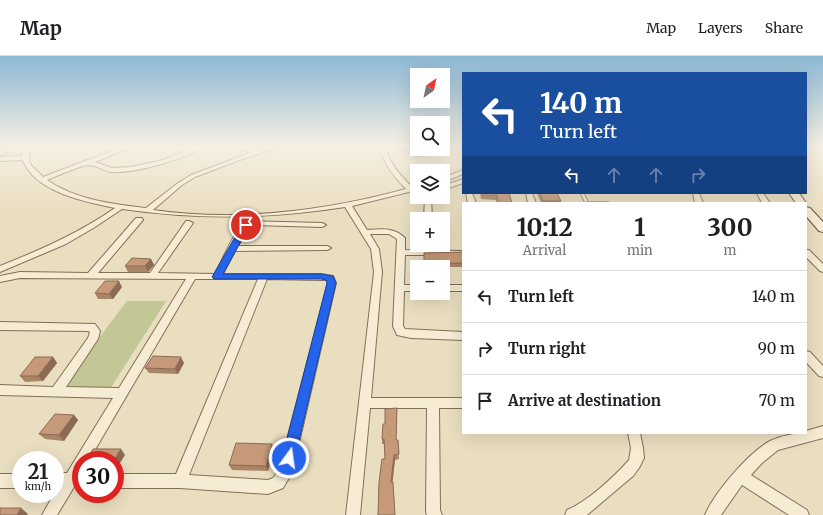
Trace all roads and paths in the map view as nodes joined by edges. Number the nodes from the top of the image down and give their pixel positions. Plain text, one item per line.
1 (31, 168) edge
2 (71, 168) edge
3 (108, 168) edge
4 (133, 168) edge
5 (215, 168) edge
6 (391, 168) edge
7 (462, 172) edge
8 (450, 177) edge
9 (42, 180) junction
10 (462, 181) edge
11 (410, 186) edge
12 (450, 186) edge
13 (410, 190) edge
14 (582, 194) edge
15 (586, 201) edge
16 (347, 204) junction
17 (121, 207) junction
18 (147, 211) junction
19 (807, 211) edge
20 (139, 220) dead end
21 (189, 223) dead end
22 (322, 225) dead end
23 (823, 229) edge
24 (365, 232) junction
25 (327, 248) dead end
26 (231, 249) junction
27 (410, 251) edge
28 (450, 251) edge
29 (401, 252) junction
30 (462, 253) edge
31 (807, 253) edge
32 (0, 269) edge
33 (823, 269) edge
34 (90, 275) junction
35 (152, 276) junction
36 (264, 276) junction
37 (192, 277) junction
38 (217, 277) junction
39 (0, 279) edge
40 (400, 288) junction
41 (410, 288) edge
42 (450, 288) edge
43 (462, 288) edge
44 (0, 326) edge
45 (462, 336) edge
46 (807, 356) edge
47 (823, 373) edge
48 (0, 390) edge
49 (58, 390) junction
50 (121, 393) junction
51 (366, 403) junction
52 (433, 403) junction
53 (462, 403) edge
54 (823, 432) edge
55 (634, 434) edge
56 (88, 451) edge
57 (741, 477) junction
58 (0, 481) edge
59 (12, 481) edge
60 (124, 481) edge
61 (180, 481) junction
62 (72, 485) edge
63 (49, 515) edge
64 (353, 515) edge
65 (435, 515) edge
66 (572, 515) edge
67 (712, 515) edge
68 (802, 515) edge

1 - 9 street
2 - 9 street
3 - 4 street
5 - 18 street
6 - 11 street
7 - 8 street
9 - 17 street
10 - 12 street
13 - 16 street
14 - 15 lane
16 - 18 street
16 - 24 street
17 - 18 street
17 - 32 street
19 - 23 main road
20 - 34 street
21 - 35 street
22 - 26 street
24 - 29 street
24 - 51 street
25 - 26 street
26 - 38 street
27 - 29 street
28 - 30 street
29 - 40 street
31 - 33 street
34 - 35 street
34 - 39 street
35 - 37 street
36 - 38 street
36 - 61 street
36 - 61 street
37 - 38 street
37 - 50 street
40 - 41 street
40 - 45 street
42 - 43 street
44 - 49 street
46 - 47 street
48 - 49 street
49 - 50 street
50 - 56 street
51 - 52 street
51 - 64 street
52 - 53 street
52 - 65 street
54 - 57 street
55 - 66 street
57 - 67 street
57 - 68 street
58 - 59 street
60 - 61 street
62 - 63 street

